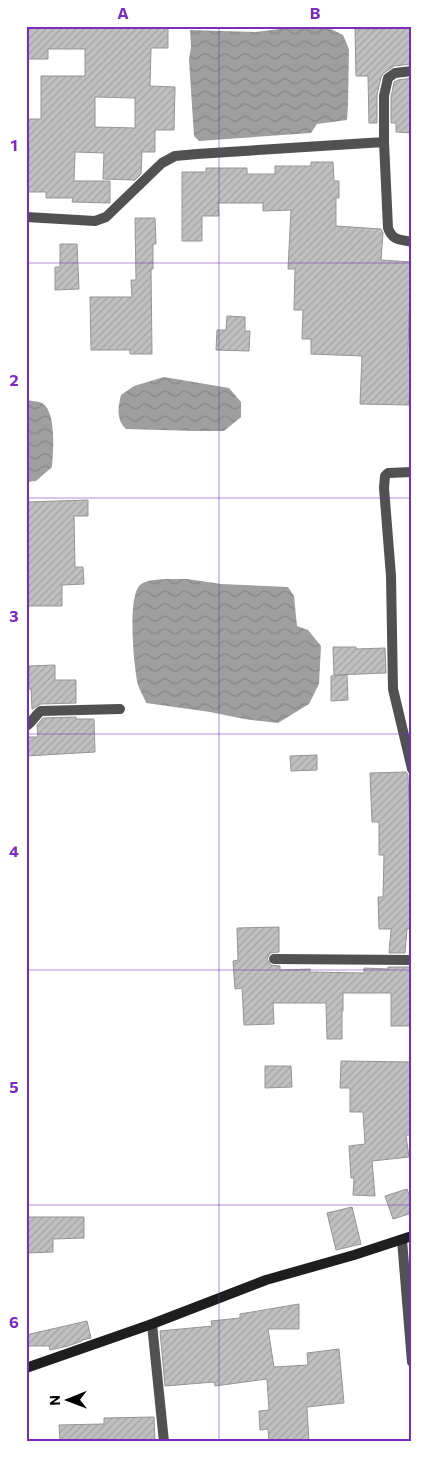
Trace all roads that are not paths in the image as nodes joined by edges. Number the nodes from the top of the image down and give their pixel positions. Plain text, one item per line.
1 (412, 71) edge
2 (384, 142) junction
3 (26, 218) edge
4 (412, 242) edge
5 (412, 472) edge
6 (120, 709) dead end
7 (26, 726) edge
8 (412, 769) edge
9 (274, 959) dead end
10 (412, 960) edge
11 (407, 1238) edge
12 (152, 1324) junction
13 (412, 1362) edge
14 (26, 1368) edge
15 (164, 1442) edge

1 - 2 street
2 - 3 street
2 - 4 street
5 - 8 street
6 - 7 street
9 - 10 street
11 - 12 street
11 - 13 street
12 - 14 street
12 - 15 street

